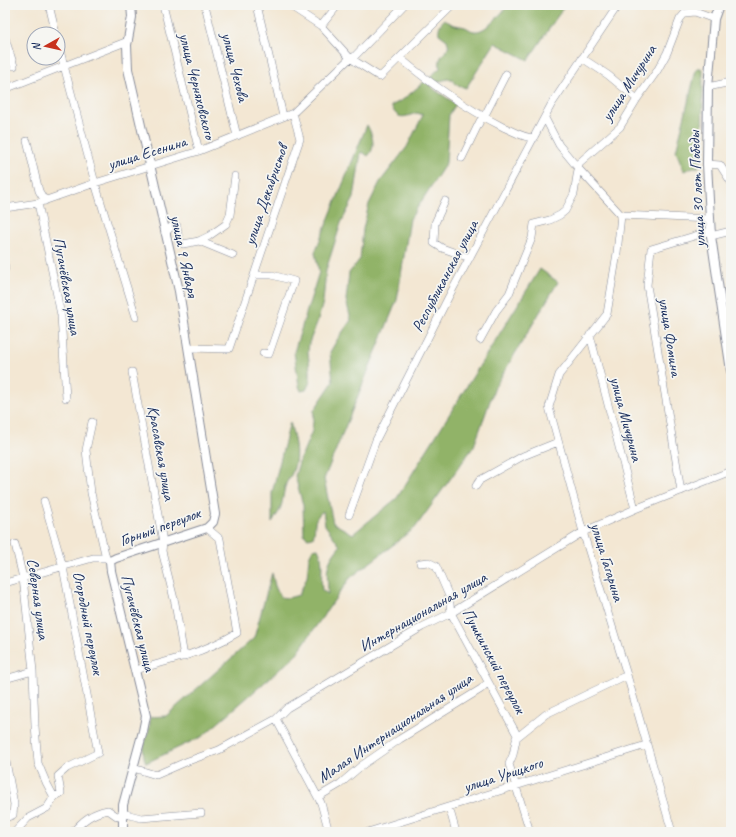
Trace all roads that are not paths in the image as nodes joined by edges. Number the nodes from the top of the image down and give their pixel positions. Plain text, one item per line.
1 (49, 5) edge
2 (131, 5) edge
3 (163, 5) edge
4 (205, 5) edge
5 (257, 5) edge
6 (290, 5) edge
7 (338, 5) edge
8 (404, 5) edge
9 (453, 5) edge
10 (618, 5) edge
11 (719, 5) edge
12 (714, 19) junction
13 (54, 26) edge
14 (321, 26) junction
15 (5, 38) edge
16 (128, 41) junction
17 (350, 58) junction
18 (400, 58) junction
19 (582, 58) junction
20 (66, 65) edge
21 (14, 66) dead end
22 (64, 66) joint
23 (506, 74) dead end
24 (731, 82) edge
25 (708, 87) junction
26 (5, 91) edge
27 (637, 99) junction
28 (293, 113) junction
29 (283, 116) junction
30 (484, 117) junction
31 (545, 118) junction
32 (237, 136) junction
33 (534, 138) junction
34 (27, 141) dead end
35 (199, 151) junction
36 (462, 158) dead end
37 (707, 164) junction
38 (150, 167) junction
39 (578, 168) junction
40 (235, 176) dead end
41 (731, 182) edge
42 (95, 183) junction
43 (445, 201) dead end
44 (41, 202) junction
45 (5, 208) edge
46 (621, 215) junction
47 (710, 219) junction
48 (731, 231) edge
49 (165, 233) junction
50 (711, 233) junction
51 (199, 241) junction
52 (233, 255) dead end
53 (470, 258) junction
54 (254, 276) junction
55 (136, 317) dead end
56 (590, 335) junction
57 (480, 340) dead end
58 (189, 348) junction
59 (263, 353) dead end
60 (731, 371) edge
61 (132, 372) dead end
62 (66, 398) dead end
63 (92, 422) dead end
64 (558, 442) junction
65 (731, 471) edge
66 (476, 486) dead end
67 (681, 491) junction
68 (44, 501) dead end
69 (635, 509) junction
70 (215, 514) joint
71 (349, 515) dead end
72 (207, 528) junction
73 (583, 532) junction
74 (163, 542) junction
75 (15, 544) dead end
76 (108, 560) junction
77 (420, 563) dead end
78 (63, 567) junction
79 (23, 578) junction
80 (5, 583) edge
81 (451, 613) junction
82 (184, 657) junction
83 (33, 670) junction
84 (135, 670) junction
85 (627, 675) junction
86 (5, 679) edge
87 (488, 682) junction
88 (276, 719) junction
89 (516, 738) junction
90 (646, 745) junction
91 (5, 756) edge
92 (133, 768) junction
93 (516, 786) junction
94 (54, 797) junction
95 (318, 797) junction
96 (449, 807) junction
97 (122, 813) junction
98 (200, 813) dead end
99 (5, 818) edge
100 (390, 829) edge
101 (15, 832) edge
102 (73, 832) edge
103 (123, 832) edge
104 (329, 832) edge
105 (368, 832) edge
106 (456, 832) edge
107 (530, 832) edge
108 (672, 832) edge

1 - 13 street
2 - 16 main road, улица 9 Января
3 - 35 street, улица Черняховского
4 - 32 street, улица Чехова
5 - 29 street
6 - 14 street
7 - 14 street
8 - 17 street
9 - 18 street
10 - 19 street, Республиканская улица
11 - 12 main road, улица 30 лет Победы
12 - 25 main road, улица 30 лет Победы
12 - 27 street, улица Мичурина
14 - 17 street
15 - 21 street
16 - 20 street
16 - 38 main road, улица 9 Января
17 - 18 street
17 - 28 street
18 - 30 street
19 - 27 street
19 - 31 street, Республиканская улица
22 - 26 street
22 - 42 street
23 - 30 street
24 - 25 street
25 - 37 main road, улица 30 лет Победы
27 - 39 street, улица Мичурина
28 - 29 street, улица Есенина
28 - 54 street, улица Декабристов
29 - 32 street, улица Есенина
30 - 33 street
30 - 36 street
31 - 33 street, Республиканская улица
31 - 39 street
32 - 35 street, улица Есенина
33 - 53 street, Республиканская улица
34 - 44 street, Пугачёвская улица
35 - 38 street, улица Есенина
37 - 41 street
37 - 47 main road, улица 30 лет Победы
38 - 42 street, улица Есенина
38 - 49 main road, улица 9 Января
39 - 46 street
39 - 57 street
40 - 51 street
42 - 44 street, улица Есенина
42 - 55 street
43 - 53 street
44 - 45 street, улица Есенина
44 - 62 street, Пугачёвская улица
46 - 47 street
46 - 56 street, улица Гагарина
47 - 50 main road, улица 30 лет Победы
48 - 50 street
49 - 51 street
49 - 58 main road, улица 9 Января
50 - 60 main road, улица 30 лет Победы
50 - 67 street, улица Фомина
51 - 52 street
53 - 71 street, Республиканская улица
54 - 58 street, улица Декабристов
54 - 59 street
56 - 64 street, улица Гагарина
56 - 69 street, улица Мичурина
58 - 70 main road, улица 9 Января
61 - 74 street, Красавская улица
63 - 76 street, Пугачёвская улица
64 - 66 street
64 - 73 street, улица Гагарина
65 - 67 street, Интернациональная улица
67 - 69 street, Интернациональная улица
68 - 78 street, Огородный переулок
69 - 73 street, Интернациональная улица
70 - 72 main road, Горный переулок
72 - 74 main road, Горный переулок
72 - 82 street
73 - 81 street, Интернациональная улица
73 - 85 street, улица Гагарина
74 - 76 main road, Горный переулок
74 - 82 street, Красавская улица
75 - 79 street, Северная улица
76 - 78 street, Горный переулок
76 - 84 main road, Пугачёвская улица
77 - 81 street, Пушкинский переулок
78 - 79 street, Горный переулок
78 - 94 street, Огородный переулок
79 - 80 street, Горный переулок
79 - 83 street, Северная улица
81 - 87 street, Пушкинский переулок
81 - 88 street, Интернациональная улица
82 - 84 street
83 - 86 street
83 - 94 street, Северная улица
84 - 92 main road, Пугачёвская улица
85 - 89 street
85 - 90 street, улица Гагарина
87 - 89 street, Пушкинский переулок
87 - 95 street, Малая Интернациональная улица
88 - 92 street, Интернациональная улица
88 - 95 street
89 - 93 street, Пушкинский переулок
90 - 93 street, улица Урицкого
90 - 108 street, улица Гагарина
91 - 99 street
92 - 97 main road, Пугачёвская улица
93 - 96 street, улица Урицкого
93 - 107 street, Пушкинский переулок
94 - 101 street
95 - 104 street
96 - 100 street, улица Урицкого
96 - 106 street
97 - 98 street
97 - 102 street
97 - 103 main road, Пугачёвская улица
100 - 105 street, улица Урицкого

